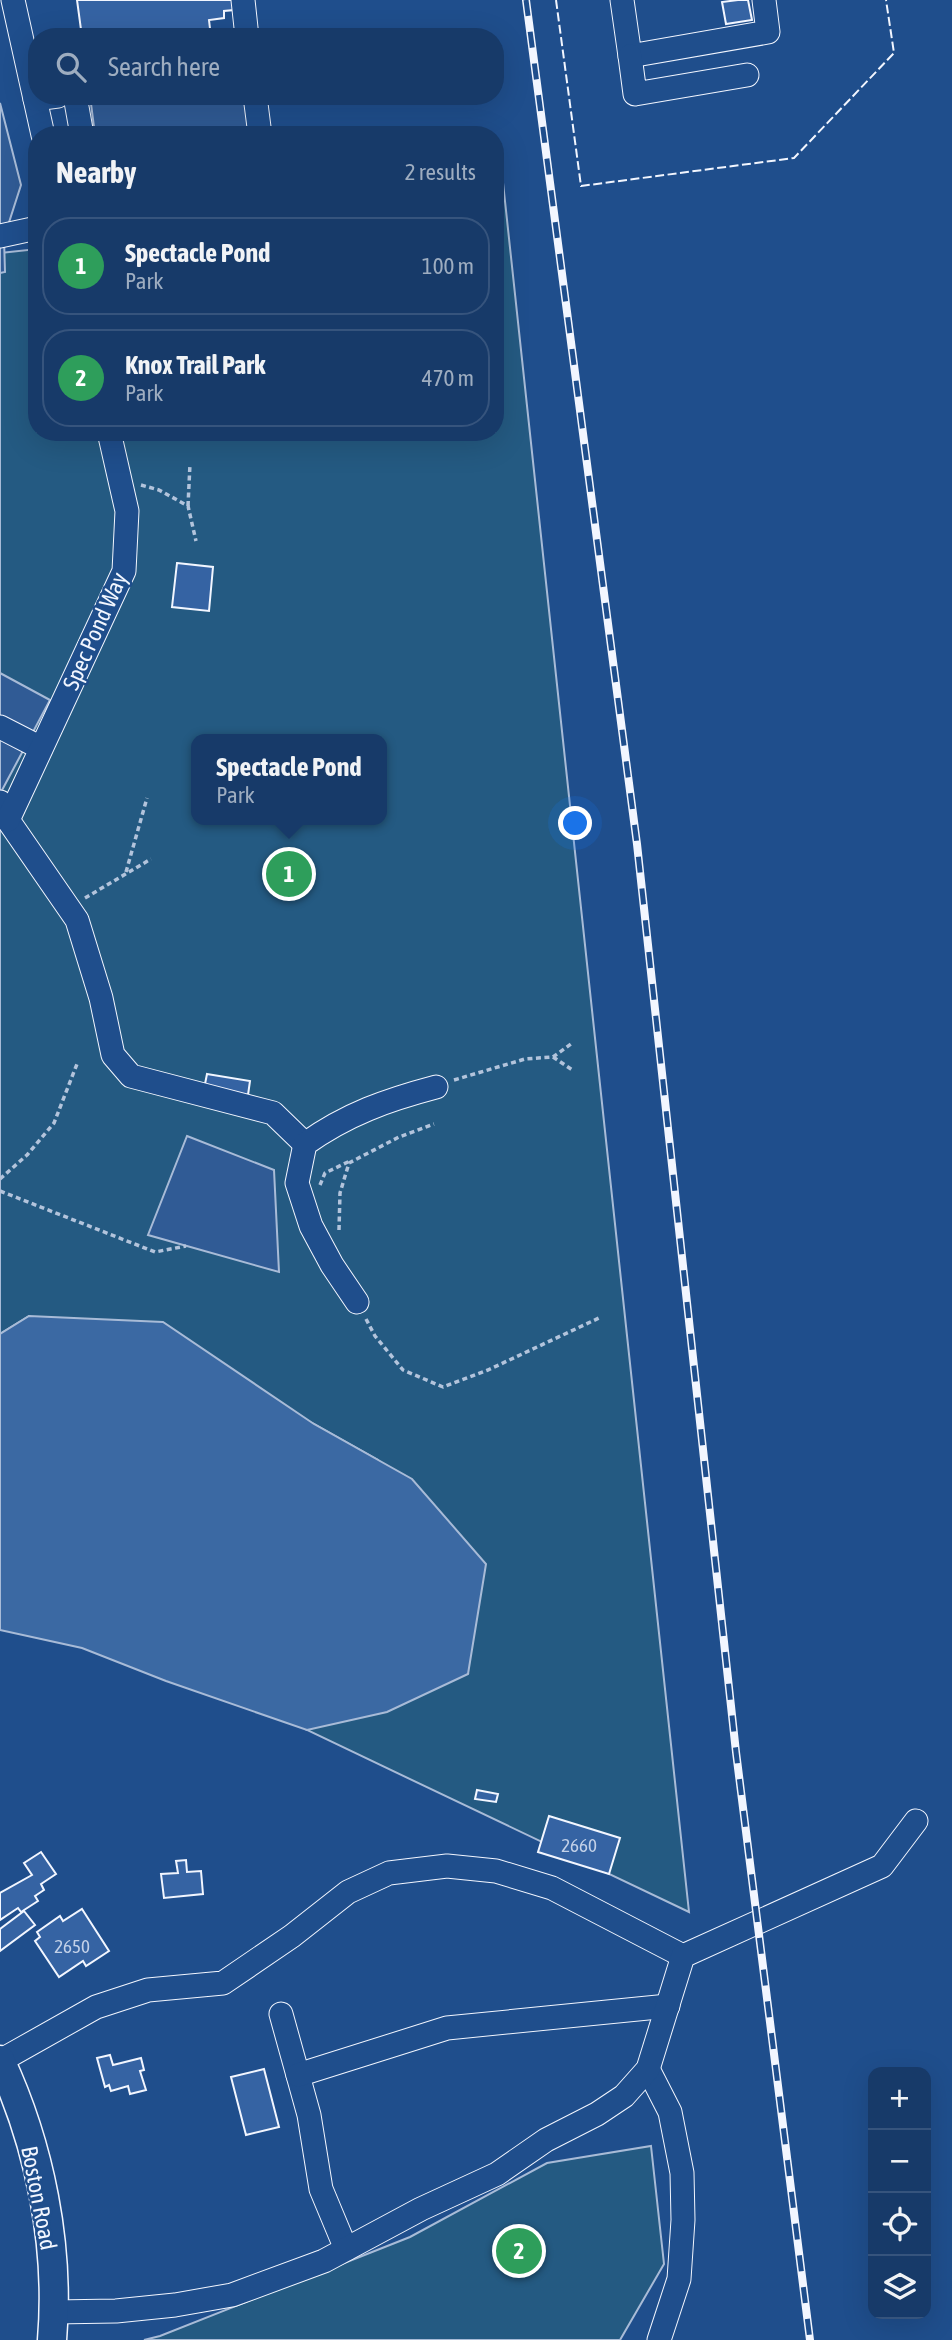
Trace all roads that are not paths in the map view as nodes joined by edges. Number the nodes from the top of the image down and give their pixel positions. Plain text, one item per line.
1 (13, 0) edge
2 (243, 0) edge
3 (622, 0) edge
4 (764, 0) edge
5 (246, 28) edge
6 (630, 56) junction
7 (28, 68) edge
8 (747, 75) dead end
9 (36, 105) edge
10 (77, 105) edge
11 (256, 105) edge
12 (41, 126) edge
13 (80, 126) edge
14 (259, 126) edge
15 (28, 231) edge
16 (0, 236) edge
17 (111, 441) edge
18 (0, 727) edge
19 (41, 748) junction
20 (4, 811) edge
21 (436, 1087) road end
22 (305, 1144) junction
23 (364, 1309) road end
24 (916, 1821) dead end
25 (683, 1956) junction
26 (668, 2006) junction
27 (281, 2014) dead end
28 (0, 2061) edge
29 (648, 2069) junction
30 (298, 2075) junction
31 (346, 2249) junction
32 (53, 2326) edge
33 (659, 2340) edge

1 - 7 lane
2 - 5 lane
3 - 6 lane
4 - 6 lane
6 - 8 lane
9 - 12 lane
10 - 13 lane
11 - 14 lane
15 - 16 lane
17 - 19 lane, Spec Pond Way
18 - 19 lane
19 - 20 lane, Spec Pond Way
20 - 22 lane
21 - 22 lane
22 - 23 lane
24 - 25 lane
25 - 26 lane
25 - 28 lane
26 - 29 lane
26 - 30 lane
27 - 30 lane
28 - 32 main road, Boston Road
29 - 31 lane
29 - 33 lane
30 - 31 lane
31 - 32 lane

